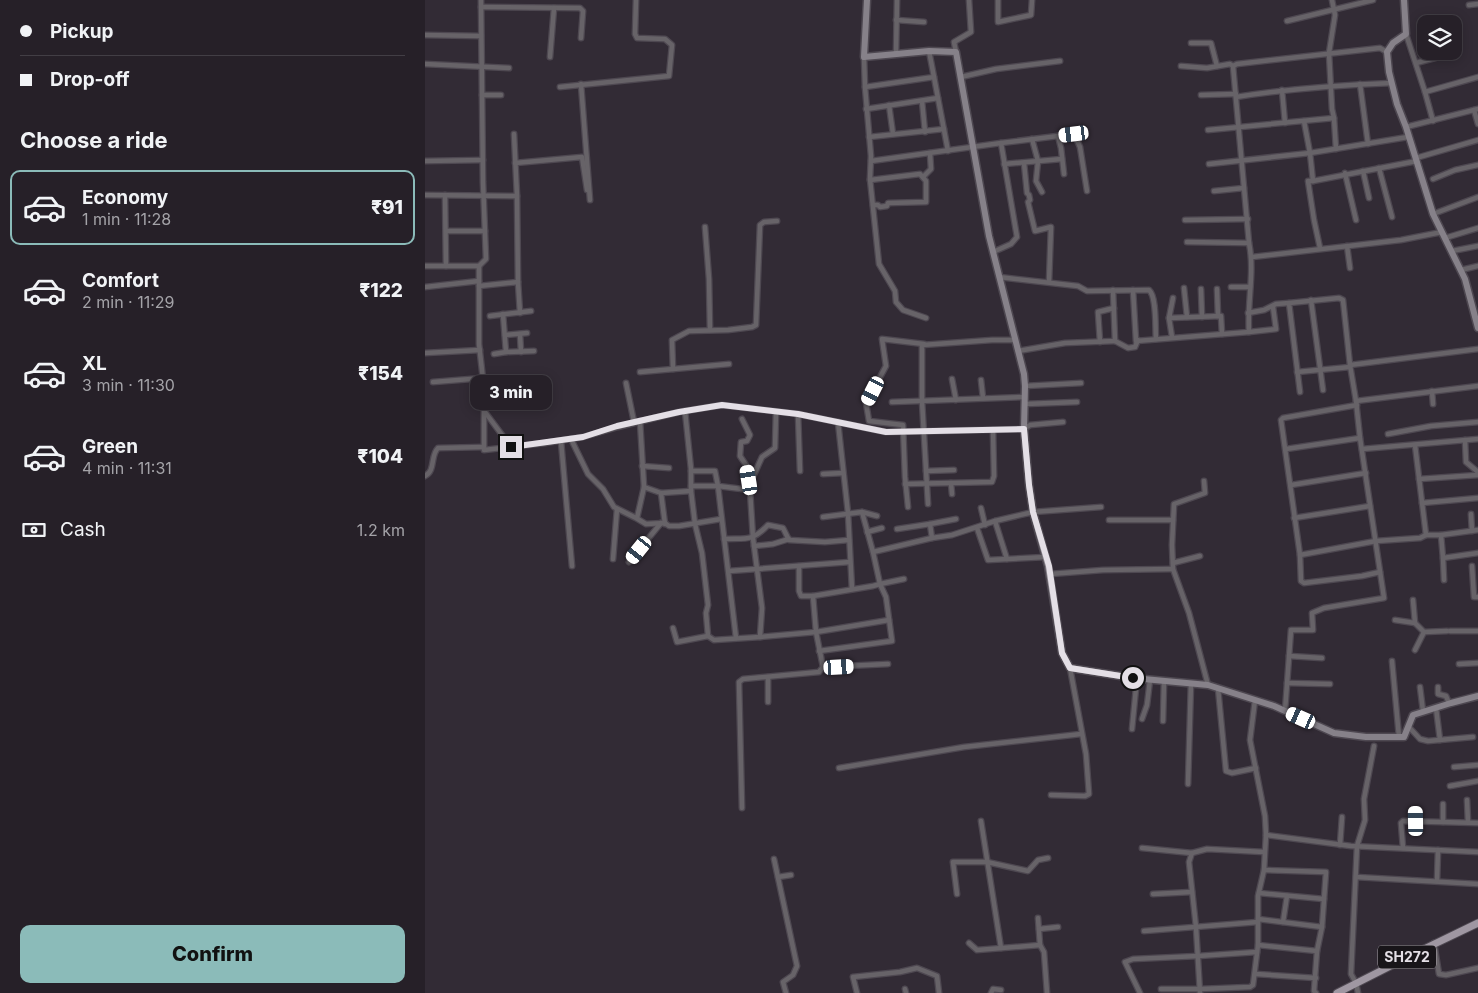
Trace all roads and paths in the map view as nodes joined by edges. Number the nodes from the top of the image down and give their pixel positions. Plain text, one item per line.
1 (481, 0) edge
2 (636, 0) edge
3 (867, 0) edge
4 (897, 0) edge
5 (969, 0) edge
6 (998, 0) edge
7 (1032, 0) edge
8 (1332, 0) edge
9 (1373, 0) edge
10 (1404, 0) edge
11 (1478, 4) edge
12 (1469, 5) dead end
13 (481, 7) junction
14 (554, 8) junction
15 (1334, 9) junction
16 (896, 20) junction
17 (1287, 21) dead end
18 (924, 22) dead end
19 (1406, 34) junction
20 (425, 35) edge
21 (481, 36) junction
22 (581, 38) dead end
23 (1191, 43) dead end
24 (929, 51) junction
25 (956, 52) junction
26 (1387, 52) junction
27 (1329, 53) junction
28 (896, 54) junction
29 (551, 56) dead end
30 (864, 57) junction
31 (1427, 60) edge
32 (1060, 61) dead end
33 (1416, 63) junction
34 (425, 64) edge
35 (1181, 66) dead end
36 (1217, 66) junction
37 (1233, 66) junction
38 (481, 67) junction
39 (509, 68) dead end
40 (934, 77) junction
41 (961, 77) junction
42 (1478, 77) edge
43 (1392, 83) junction
44 (581, 84) junction
45 (1361, 84) junction
46 (1330, 86) junction
47 (560, 87) dead end
48 (865, 87) junction
49 (1282, 90) junction
50 (1425, 92) junction
51 (1201, 95) dead end
52 (482, 96) junction
53 (501, 96) dead end
54 (1236, 96) junction
55 (938, 98) junction
56 (922, 101) junction
57 (889, 105) junction
58 (866, 109) junction
59 (1476, 110) edge
60 (1334, 118) junction
61 (1304, 121) junction
62 (1433, 121) junction
63 (1285, 123) junction
64 (1478, 124) edge
65 (1406, 127) junction
66 (1239, 128) junction
67 (944, 129) junction
68 (1208, 130) dead end
69 (925, 132) junction
70 (514, 134) dead end
71 (893, 134) junction
72 (1058, 136) junction
73 (869, 137) junction
74 (1409, 137) junction
75 (1032, 140) junction
76 (1478, 140) edge
77 (1001, 144) junction
78 (1368, 144) junction
79 (973, 147) junction
80 (1336, 149) junction
81 (948, 151) junction
82 (1310, 152) junction
83 (931, 153) junction
84 (1062, 159) junction
85 (1416, 159) junction
86 (483, 160) junction
87 (1243, 160) junction
88 (425, 161) edge
89 (871, 161) junction
90 (1038, 161) junction
91 (1024, 162) junction
92 (515, 163) junction
93 (1004, 164) junction
94 (1209, 164) dead end
95 (1478, 165) edge
96 (1379, 168) junction
97 (1363, 170) junction
98 (1345, 173) junction
99 (1064, 174) dead end
100 (923, 177) junction
101 (1433, 179) dead end
102 (870, 180) junction
103 (1036, 180) junction
104 (1313, 180) junction
105 (1025, 181) junction
106 (1244, 188) junction
107 (1087, 190) dead end
108 (587, 191) dead end
109 (1214, 191) dead end
110 (1042, 192) dead end
111 (425, 195) edge
112 (445, 195) junction
113 (483, 195) junction
114 (517, 196) junction
115 (1478, 197) edge
116 (1369, 198) dead end
117 (590, 200) dead end
118 (873, 205) junction
119 (1433, 214) junction
120 (1392, 217) dead end
121 (1248, 219) junction
122 (777, 220) dead end
123 (1185, 220) dead end
124 (1356, 220) dead end
125 (705, 227) dead end
126 (1478, 228) edge
127 (446, 231) junction
128 (485, 231) junction
129 (1443, 235) junction
130 (1187, 242) dead end
131 (1249, 243) junction
132 (1347, 246) junction
133 (1478, 246) edge
134 (1320, 248) junction
135 (1452, 251) junction
136 (993, 252) junction
137 (1252, 257) junction
138 (425, 266) edge
139 (446, 266) junction
140 (479, 266) junction
141 (1478, 266) edge
142 (1349, 268) dead end
143 (1461, 270) junction
144 (999, 277) junction
145 (517, 282) junction
146 (1049, 282) junction
147 (479, 284) junction
148 (425, 287) edge
149 (1231, 287) dead end
150 (1250, 287) junction
151 (1184, 288) dead end
152 (1201, 289) dead end
153 (1217, 289) dead end
154 (1113, 290) junction
155 (1133, 290) junction
156 (1173, 298) dead end
157 (1311, 300) junction
158 (1289, 303) junction
159 (1273, 306) junction
160 (1113, 308) junction
161 (531, 311) dead end
162 (520, 313) junction
163 (1248, 313) junction
164 (503, 314) junction
165 (490, 316) dead end
166 (1202, 316) junction
167 (1218, 316) junction
168 (1187, 317) junction
169 (926, 318) dead end
170 (1169, 318) junction
171 (1478, 328) edge
172 (710, 330) junction
173 (1249, 332) junction
174 (527, 333) dead end
175 (520, 334) junction
176 (1221, 334) junction
177 (505, 335) junction
178 (1172, 337) junction
179 (1156, 338) junction
180 (1015, 340) junction
181 (1138, 340) junction
182 (1115, 341) junction
183 (1100, 342) junction
184 (925, 344) junction
185 (1478, 349) edge
186 (480, 350) junction
187 (534, 351) dead end
188 (1018, 351) junction
189 (506, 352) junction
190 (521, 352) junction
191 (425, 353) edge
192 (494, 354) dead end
193 (729, 364) dead end
194 (1350, 366) junction
195 (673, 369) junction
196 (1320, 370) junction
197 (640, 372) dead end
198 (1297, 372) junction
199 (483, 378) junction
200 (952, 379) dead end
201 (981, 380) dead end
202 (433, 382) dead end
203 (626, 383) dead end
204 (1081, 383) dead end
205 (1025, 386) junction
206 (1478, 386) edge
207 (1323, 390) dead end
208 (1432, 391) junction
209 (1300, 392) dead end
210 (983, 398) junction
211 (956, 400) junction
212 (1025, 400) junction
213 (922, 401) junction
214 (892, 402) dead end
215 (1077, 402) dead end
216 (1357, 403) junction
217 (1433, 404) dead end
218 (484, 411) junction
219 (685, 411) junction
220 (776, 412) junction
221 (798, 414) junction
222 (742, 419) dead end
223 (637, 422) junction
224 (838, 422) junction
225 (1063, 422) dead end
226 (1478, 422) edge
227 (1024, 429) junction
228 (993, 430) junction
229 (903, 432) junction
230 (924, 432) junction
231 (1388, 434) dead end
232 (1360, 438) junction
233 (571, 439) junction
234 (1478, 439) edge
235 (1465, 440) junction
236 (561, 441) junction
237 (1415, 445) junction
238 (484, 447) junction
239 (511, 447) junction
240 (1286, 449) junction
241 (1362, 449) junction
242 (642, 466) junction
243 (669, 468) dead end
244 (954, 470) dead end
245 (691, 471) junction
246 (800, 471) dead end
247 (926, 471) junction
248 (843, 473) junction
249 (1365, 473) junction
250 (1478, 473) edge
251 (823, 474) dead end
252 (425, 476) edge
253 (1419, 479) junction
254 (749, 480) junction
255 (1204, 481) dead end
256 (927, 483) junction
257 (951, 483) junction
258 (905, 484) junction
259 (1291, 485) junction
260 (718, 486) junction
261 (644, 488) junction
262 (691, 489) junction
263 (749, 490) junction
264 (661, 493) junction
265 (952, 494) dead end
266 (1478, 498) edge
267 (1422, 503) junction
268 (928, 504) dead end
269 (1371, 506) junction
270 (908, 507) dead end
271 (1101, 507) dead end
272 (981, 508) dead end
273 (617, 509) junction
274 (862, 512) junction
275 (1033, 512) junction
276 (848, 513) junction
277 (1471, 514) dead end
278 (823, 516) dead end
279 (877, 516) dead end
280 (637, 518) junction
281 (1295, 518) junction
282 (721, 519) junction
283 (957, 519) dead end
284 (1109, 520) dead end
285 (1173, 520) junction
286 (995, 522) junction
287 (663, 523) junction
288 (695, 524) junction
289 (930, 524) junction
290 (985, 525) junction
291 (882, 528) dead end
292 (977, 528) junction
293 (897, 529) dead end
294 (1478, 530) edge
295 (1472, 531) junction
296 (867, 532) junction
297 (1427, 535) junction
298 (1441, 535) junction
299 (753, 538) junction
300 (933, 538) junction
301 (724, 539) junction
302 (789, 539) junction
303 (849, 540) junction
304 (1376, 541) junction
305 (754, 546) junction
306 (873, 552) junction
307 (1478, 553) edge
308 (1300, 555) junction
309 (1200, 556) dead end
310 (1046, 557) junction
311 (1443, 558) junction
312 (1007, 559) junction
313 (613, 560) dead end
314 (629, 562) dead end
315 (850, 562) junction
316 (1173, 563) junction
317 (572, 566) dead end
318 (799, 566) junction
319 (1472, 566) dead end
320 (757, 569) junction
321 (1173, 569) junction
322 (729, 571) junction
323 (1380, 572) junction
324 (1050, 574) junction
325 (904, 579) dead end
326 (1445, 580) dead end
327 (880, 584) junction
328 (852, 589) junction
329 (813, 596) junction
330 (1478, 597) edge
331 (1413, 600) dead end
332 (889, 620) junction
333 (1395, 620) dead end
334 (1415, 623) junction
335 (673, 628) dead end
336 (1478, 631) edge
337 (816, 632) junction
338 (1424, 632) junction
339 (707, 636) junction
340 (760, 637) junction
341 (736, 638) junction
342 (1415, 650) dead end
343 (819, 651) junction
344 (1289, 656) junction
345 (1322, 658) dead end
346 (1392, 661) dead end
347 (1478, 662) edge
348 (888, 664) dead end
349 (1459, 664) dead end
350 (823, 667) junction
351 (1070, 668) junction
352 (768, 677) junction
353 (1137, 678) junction
354 (1150, 680) junction
355 (1165, 681) junction
356 (1191, 683) junction
357 (1287, 683) junction
358 (1330, 684) dead end
359 (1207, 685) junction
360 (1421, 687) dead end
361 (1438, 687) dead end
362 (1217, 688) junction
363 (1478, 696) edge
364 (1255, 700) junction
365 (768, 702) dead end
366 (1449, 704) junction
367 (1436, 708) junction
368 (1285, 711) junction
369 (1423, 711) junction
370 (1142, 719) dead end
371 (1163, 721) dead end
372 (1408, 726) junction
373 (1132, 729) dead end
374 (1081, 734) junction
375 (1399, 737) junction
376 (1473, 737) dead end
377 (1440, 740) junction
378 (1374, 746) dead end
379 (1478, 765) edge
380 (839, 768) dead end
381 (1256, 768) junction
382 (1454, 768) dead end
383 (1478, 782) edge
384 (1188, 784) dead end
385 (1450, 786) dead end
386 (1051, 795) dead end
387 (1467, 800) dead end
388 (1443, 804) dead end
389 (742, 808) dead end
390 (1416, 811) dead end
391 (1342, 816) dead end
392 (981, 821) dead end
393 (1416, 821) junction
394 (1443, 822) junction
395 (1467, 822) junction
396 (1478, 823) edge
397 (1266, 835) junction
398 (1340, 845) junction
399 (1357, 846) junction
400 (1142, 848) dead end
401 (1403, 848) junction
402 (1437, 850) junction
403 (1265, 852) junction
404 (1478, 852) edge
405 (1192, 853) junction
406 (1048, 858) dead end
407 (774, 859) dead end
408 (987, 862) junction
409 (1264, 870) junction
410 (791, 875) dead end
411 (778, 877) junction
412 (1356, 878) junction
413 (1437, 881) junction
414 (1478, 884) edge
415 (1192, 892) junction
416 (1259, 893) junction
417 (957, 894) dead end
418 (1153, 894) dead end
419 (1287, 896) junction
420 (1324, 899) junction
421 (1038, 918) dead end
422 (1258, 921) junction
423 (1283, 922) junction
424 (1478, 923) edge
425 (1058, 926) dead end
426 (1322, 926) junction
427 (1196, 927) junction
428 (1039, 929) junction
429 (1143, 931) dead end
430 (969, 943) dead end
431 (1434, 943) junction
432 (1258, 945) junction
433 (1040, 946) junction
434 (1001, 948) junction
435 (1257, 952) junction
436 (1317, 952) junction
437 (1198, 956) junction
438 (1478, 968) edge
439 (1256, 974) junction
440 (1316, 978) junction
441 (1356, 983) junction
442 (1252, 986) junction
443 (1161, 989) dead end
444 (1001, 990) dead end
445 (1200, 991) edge
446 (1315, 992) edge
447 (786, 993) edge
448 (857, 993) edge
449 (939, 993) edge
450 (991, 993) edge
451 (1047, 993) edge
452 (1140, 993) edge
453 (1251, 993) edge
454 (1307, 993) edge
455 (1337, 993) edge
456 (1358, 993) edge

1 - 13 street
2 - 44 street
3 - 30 street
4 - 16 street
5 - 25 street
6 - 7 street
8 - 15 street
9 - 15 street
10 - 19 street
11 - 12 street
13 - 14 street
13 - 21 street
14 - 22 street
14 - 29 street
15 - 17 street
15 - 27 street
16 - 18 street
16 - 28 street
19 - 26 street
19 - 33 street
20 - 21 street
21 - 38 street
23 - 36 street
24 - 25 street
24 - 28 street
24 - 40 street
25 - 41 street
26 - 27 street
26 - 43 street
27 - 37 street
27 - 46 street
28 - 30 street
30 - 48 street
31 - 33 street
32 - 41 street
33 - 50 street
34 - 38 street
35 - 36 street
36 - 37 street
37 - 54 street
38 - 39 street
38 - 52 street
40 - 48 street
40 - 55 street
41 - 79 street
42 - 50 street
43 - 45 street
43 - 65 street
44 - 47 street
44 - 117 street
45 - 46 street
45 - 78 street
46 - 49 street
46 - 60 street
48 - 58 street
49 - 54 street
49 - 63 street
50 - 62 street
51 - 54 street
52 - 53 street
52 - 86 street
54 - 66 street
55 - 56 street
55 - 67 street
56 - 57 street
56 - 69 street
57 - 58 street
57 - 71 street
58 - 73 street
59 - 62 street
59 - 64 street
60 - 61 street
60 - 80 street
61 - 63 street
61 - 82 street
62 - 65 street
63 - 66 street
65 - 74 street
66 - 68 street
66 - 87 street
67 - 69 street
67 - 81 street
69 - 71 street
70 - 92 street
71 - 73 street
72 - 75 street
72 - 84 street
72 - 107 street
73 - 89 street
74 - 78 street
74 - 85 street
75 - 77 street
75 - 90 street
76 - 85 street
77 - 79 street
77 - 93 street
78 - 80 street
79 - 81 street
79 - 136 street
80 - 82 street
81 - 83 street
82 - 87 street
82 - 104 street
83 - 89 street
83 - 100 street
84 - 90 street
84 - 99 street
85 - 96 street
85 - 119 street
86 - 88 street
86 - 113 street
87 - 94 street
87 - 106 street
89 - 102 street
90 - 91 street
90 - 103 street
91 - 93 street
91 - 105 street
92 - 108 street
92 - 114 street
93 - 136 street
95 - 101 street
96 - 97 street
96 - 120 street
97 - 98 street
97 - 116 street
98 - 104 street
98 - 124 street
100 - 102 street
100 - 118 street
102 - 118 street
103 - 105 street
103 - 110 street
104 - 134 street
105 - 146 street
106 - 109 street
106 - 121 street
111 - 112 street
112 - 113 street
112 - 127 street
113 - 114 street
113 - 128 street
114 - 145 street
115 - 119 street
118 - 169 street
119 - 129 street
121 - 123 street
121 - 131 street
122 - 172 street
125 - 172 street
126 - 129 street
127 - 128 street
127 - 139 street
128 - 140 street
129 - 132 street
129 - 135 street
130 - 131 street
131 - 137 street
132 - 134 street
132 - 142 street
133 - 135 street
134 - 137 street
135 - 143 street
136 - 144 street
137 - 150 street
138 - 139 street
139 - 140 street
140 - 147 street
141 - 143 street
143 - 171 street
144 - 146 street
144 - 180 street
145 - 147 street
145 - 162 street
146 - 154 street
147 - 148 street
147 - 186 street
149 - 150 street
150 - 163 street
151 - 168 street
152 - 166 street
153 - 167 street
154 - 155 street
154 - 160 street
155 - 179 street
155 - 181 street
156 - 170 street
157 - 158 street
157 - 194 street
157 - 196 street
158 - 159 street
158 - 198 street
159 - 163 street
159 - 173 street
160 - 182 street
160 - 183 street
161 - 162 street
162 - 164 street
163 - 173 street
164 - 165 street
164 - 177 street
166 - 167 street
166 - 168 street
167 - 176 street
168 - 170 street
170 - 178 street
172 - 195 street
173 - 176 street
174 - 175 street
175 - 177 street
175 - 190 street
176 - 178 street
177 - 189 street
178 - 179 street
179 - 181 street
180 - 184 street
180 - 188 street
181 - 182 street
182 - 183 street
183 - 188 street
184 - 213 street
184 - 229 street
185 - 194 street
186 - 191 street
186 - 199 street
187 - 190 street
188 - 205 street
189 - 190 street
189 - 192 street
193 - 195 street
194 - 196 street
194 - 216 street
195 - 197 street
196 - 198 street
196 - 207 street
198 - 209 street
199 - 202 street
199 - 218 street
200 - 211 street
201 - 210 street
203 - 223 street
204 - 205 street
205 - 212 street
206 - 208 street
208 - 216 street
208 - 217 street
210 - 211 street
210 - 212 street
211 - 213 street
212 - 215 street
212 - 227 street
213 - 214 street
213 - 230 street
216 - 232 street
216 - 240 street
218 - 238 street
218 - 239 street
219 - 220 street
219 - 223 street
219 - 245 street
220 - 221 street
220 - 254 street
221 - 224 street
221 - 246 street
222 - 254 street
223 - 233 street
223 - 242 street
224 - 229 street
224 - 248 street
225 - 227 street
226 - 231 street
227 - 228 street
227 - 275 street
228 - 230 street
228 - 257 street
229 - 230 street
229 - 258 street
230 - 247 street
232 - 240 street
232 - 241 street
233 - 236 street
233 - 273 street
234 - 235 street
235 - 237 street
235 - 250 street
236 - 239 street
236 - 317 street
237 - 241 street
237 - 253 street
238 - 239 street
238 - 252 street
240 - 259 street
241 - 249 street
242 - 243 street
242 - 261 street
244 - 247 street
245 - 260 street
245 - 262 street
247 - 256 street
248 - 251 street
248 - 276 street
249 - 259 street
249 - 269 street
250 - 253 street
253 - 267 street
254 - 263 street
255 - 285 street
256 - 257 street
256 - 258 street
256 - 268 street
257 - 265 street
258 - 270 street
259 - 281 street
260 - 262 street
260 - 263 street
260 - 282 street
261 - 264 street
261 - 280 street
262 - 264 street
262 - 288 street
263 - 299 street
264 - 287 street
266 - 267 street
267 - 297 street
269 - 281 street
269 - 304 street
271 - 275 street
272 - 290 street
273 - 280 street
273 - 313 street
274 - 276 street
274 - 279 street
274 - 296 street
275 - 286 street
275 - 310 street
276 - 278 street
276 - 303 street
277 - 295 street
280 - 287 street
281 - 308 street
282 - 288 street
282 - 301 street
283 - 289 street
284 - 285 street
285 - 316 street
286 - 290 street
286 - 312 street
287 - 288 street
287 - 314 street
288 - 339 street
289 - 293 street
289 - 300 street
290 - 292 street
291 - 296 street
292 - 300 street
292 - 312 street
294 - 295 street
295 - 298 street
296 - 306 street
297 - 298 street
297 - 304 street
298 - 311 street
299 - 301 street
299 - 302 street
299 - 305 street
300 - 306 street
301 - 322 street
302 - 303 street
302 - 305 street
303 - 315 street
304 - 308 street
304 - 323 street
305 - 320 street
306 - 327 street
307 - 311 street
308 - 323 street
309 - 316 street
310 - 312 street
310 - 324 street
311 - 326 street
315 - 318 street
315 - 328 street
316 - 321 street
318 - 320 street
318 - 329 street
319 - 330 street
320 - 322 street
320 - 340 street
321 - 324 street
321 - 359 street
322 - 341 street
323 - 344 street
324 - 351 street
325 - 327 street
327 - 328 street
327 - 332 street
328 - 329 street
329 - 337 street
331 - 334 street
332 - 337 street
332 - 343 street
333 - 334 street
334 - 338 street
335 - 339 street
336 - 338 street
337 - 340 street
337 - 343 street
338 - 342 street
339 - 341 street
340 - 341 street
343 - 350 street
344 - 345 street
344 - 357 street
346 - 375 street
347 - 349 street
348 - 350 street
350 - 352 street
351 - 353 street
351 - 374 street
352 - 365 street
352 - 389 street
353 - 354 street
353 - 373 street
354 - 355 street
354 - 370 street
355 - 356 street
355 - 371 street
356 - 359 street
356 - 384 street
357 - 358 street
357 - 368 street
359 - 362 street
360 - 369 street
361 - 366 street
362 - 364 street
362 - 381 street
363 - 366 street
364 - 368 street
364 - 381 street
366 - 367 street
367 - 369 street
367 - 377 street
368 - 375 street
369 - 372 street
372 - 375 street
372 - 377 street
374 - 380 street
374 - 386 street
376 - 377 street
378 - 399 street
379 - 382 street
381 - 397 street
383 - 385 street
387 - 395 street
388 - 394 street
390 - 393 street
391 - 398 street
392 - 408 street
393 - 394 street
393 - 401 street
394 - 395 street
395 - 396 street
397 - 398 street
397 - 403 street
398 - 399 street
399 - 401 street
399 - 412 street
400 - 405 street
401 - 402 street
402 - 404 street
402 - 413 street
403 - 405 street
403 - 409 street
405 - 415 street
406 - 408 street
407 - 411 street
408 - 417 street
408 - 434 street
409 - 416 street
409 - 420 street
410 - 411 street
411 - 447 street
412 - 413 street
412 - 441 street
413 - 414 street
415 - 418 street
415 - 427 street
416 - 419 street
416 - 422 street
419 - 420 street
419 - 423 street
420 - 426 street
421 - 428 street
422 - 423 street
422 - 427 street
422 - 432 street
423 - 426 street
424 - 431 main road, SH272
425 - 428 street
426 - 436 street
427 - 429 street
427 - 437 street
428 - 433 street
430 - 434 street
431 - 438 street
431 - 441 main road, SH272
432 - 435 street
432 - 436 street
433 - 434 street
433 - 451 street
435 - 437 street
435 - 439 street
436 - 440 street
437 - 445 street
437 - 452 street
439 - 440 street
439 - 442 street
440 - 446 street
441 - 455 main road, SH272
441 - 456 street
442 - 445 street
442 - 453 street
443 - 445 street
444 - 450 street
446 - 454 street
448 - 449 street

